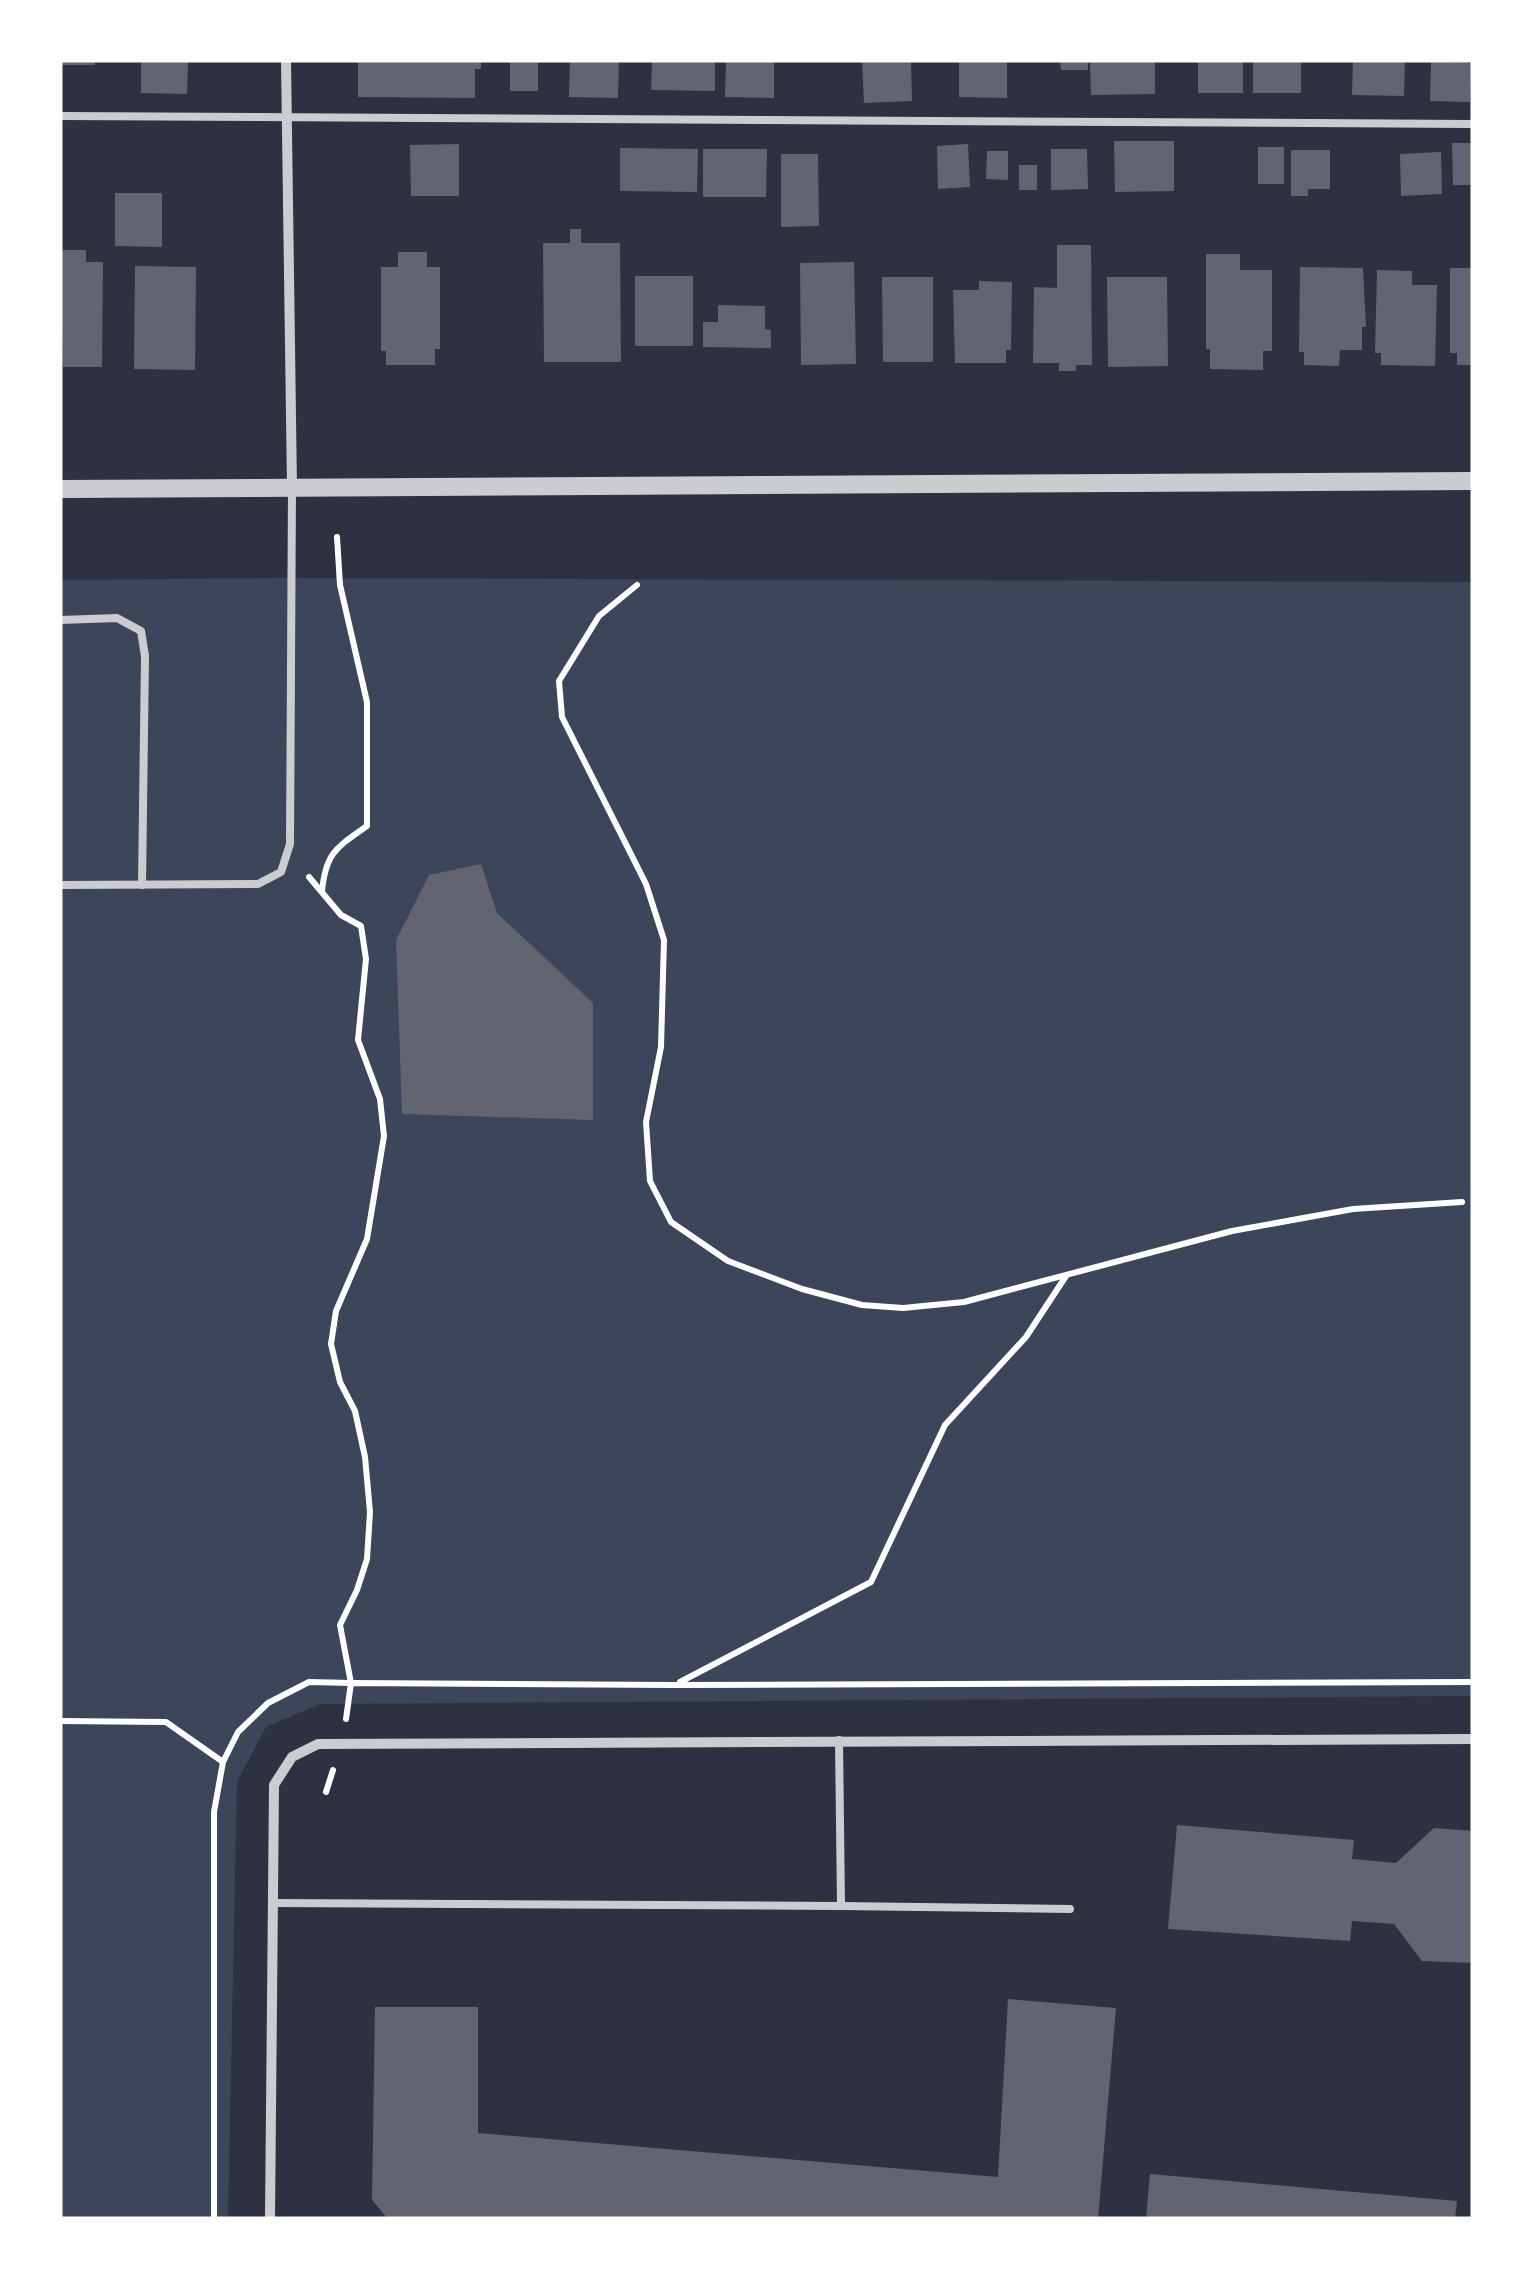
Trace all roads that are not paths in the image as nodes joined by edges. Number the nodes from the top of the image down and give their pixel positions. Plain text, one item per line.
1 (286, 60) edge
2 (60, 116) edge
3 (288, 117) junction
4 (1473, 124) edge
5 (1473, 481) edge
6 (292, 488) junction
7 (60, 489) edge
8 (60, 620) edge
9 (60, 885) edge
10 (142, 885) junction
11 (1473, 1739) edge
12 (839, 1740) junction
13 (273, 1903) junction
14 (842, 1906) junction
15 (1070, 1909) dead end
16 (270, 2219) edge

1 - 3 street
2 - 3 lane
3 - 4 lane
3 - 6 street
5 - 6 street
6 - 7 street
6 - 10 lane
8 - 10 lane
9 - 10 lane
11 - 12 street
12 - 13 street
12 - 14 lane
13 - 14 lane
13 - 16 street
14 - 15 lane

